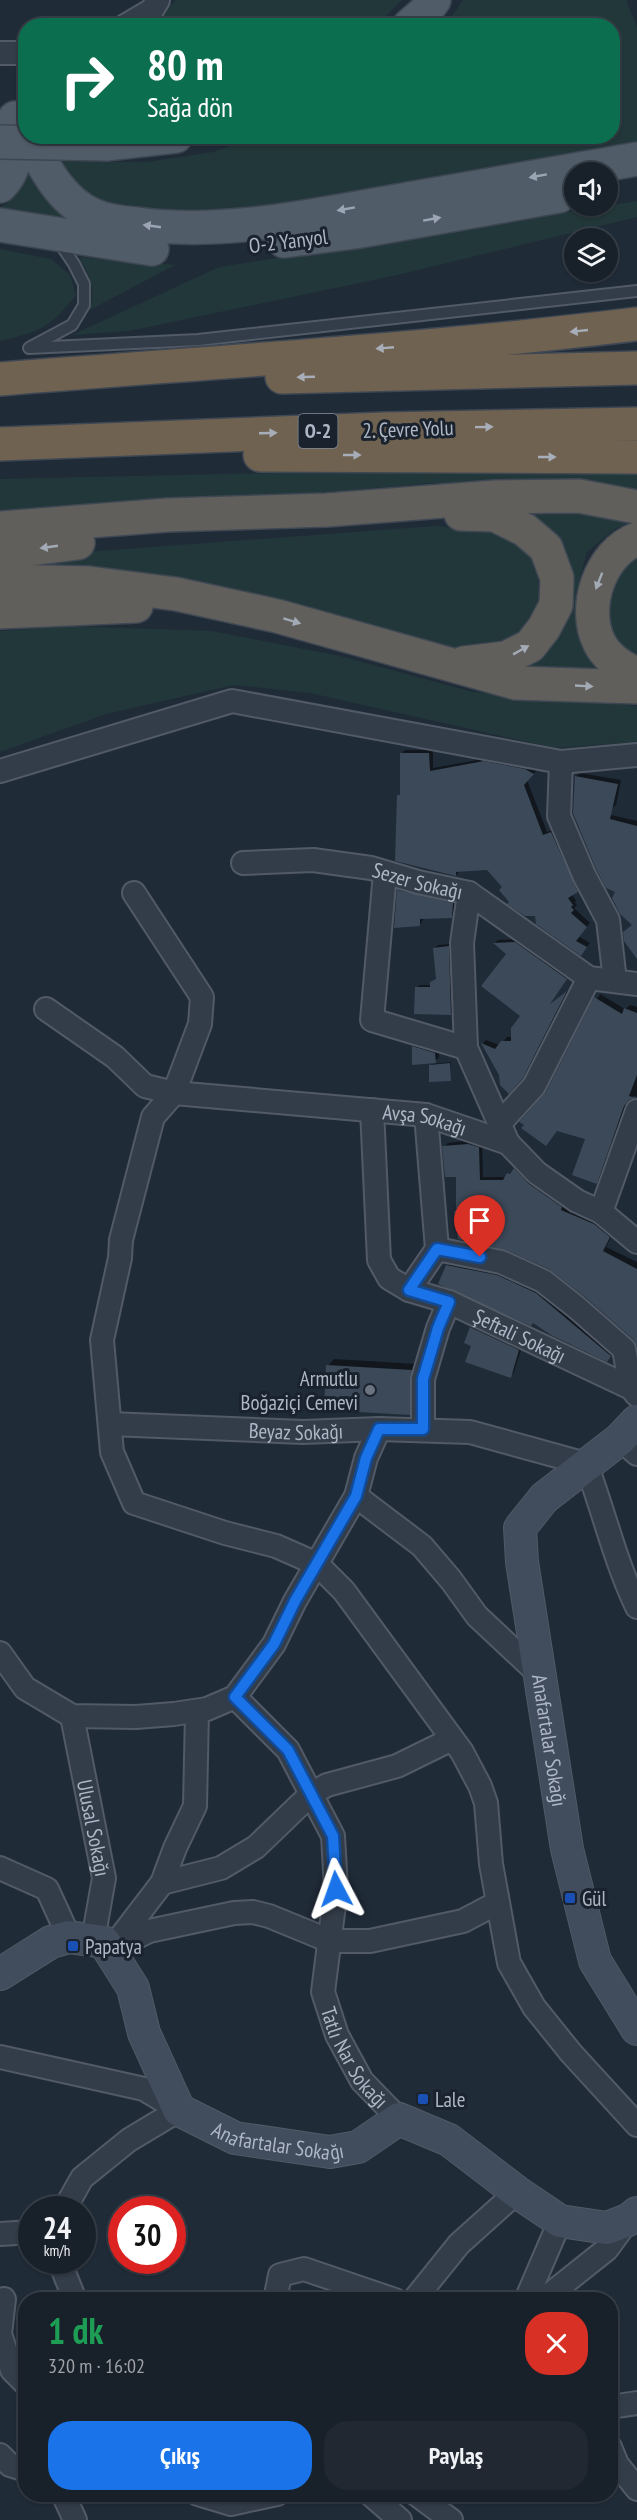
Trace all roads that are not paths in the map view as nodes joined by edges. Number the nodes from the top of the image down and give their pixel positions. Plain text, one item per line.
1 (158, 0) edge
2 (434, 0) edge
3 (138, 18) edge
4 (418, 18) edge
5 (0, 53) edge
6 (18, 53) edge
7 (13, 126) edge
8 (26, 144) edge
9 (637, 159) edge
10 (637, 181) edge
11 (618, 185) edge
12 (0, 186) edge
13 (564, 195) edge
14 (0, 225) edge
15 (54, 234) junction
16 (637, 291) edge
17 (637, 324) edge
18 (637, 368) edge
19 (0, 379) edge
20 (0, 388) edge
21 (637, 424) edge
22 (0, 444) edge
23 (0, 452) edge
24 (637, 457) edge
25 (637, 507) edge
26 (327, 510) junction
27 (272, 511) junction
28 (0, 528) edge
29 (637, 539) edge
30 (0, 553) edge
31 (0, 581) edge
32 (236, 607) junction
33 (0, 612) edge
34 (444, 664) junction
35 (637, 674) edge
36 (637, 687) edge
37 (637, 755) edge
38 (561, 762) junction
39 (0, 771) edge
40 (243, 863) dead end
41 (385, 873) junction
42 (134, 893) dead end
43 (469, 893) junction
44 (589, 978) junction
45 (615, 981) junction
46 (637, 984) edge
47 (46, 1009) dead end
48 (466, 1048) junction
49 (174, 1093) junction
50 (372, 1110) junction
51 (637, 1111) edge
52 (426, 1115) junction
53 (504, 1133) junction
54 (601, 1212) junction
55 (637, 1242) edge
56 (437, 1249) junction
57 (409, 1290) junction
58 (449, 1302) junction
59 (634, 1392) edge
60 (110, 1424) junction
61 (379, 1429) junction
62 (423, 1429) junction
63 (632, 1438) edge
64 (586, 1464) junction
65 (356, 1496) junction
66 (317, 1564) junction
67 (637, 1607) edge
68 (0, 1653) edge
69 (540, 1675) junction
70 (235, 1697) junction
71 (197, 1711) junction
72 (72, 1716) junction
73 (452, 1738) junction
74 (311, 1794) junction
75 (0, 1868) edge
76 (162, 1883) junction
77 (497, 1903) junction
78 (330, 1941) junction
79 (91, 1943) junction
80 (0, 1974) edge
81 (637, 2029) edge
82 (0, 2057) edge
83 (179, 2110) junction
84 (399, 2119) junction
85 (637, 2126) edge
86 (517, 2192) junction
87 (72, 2196) edge
88 (633, 2216) edge
89 (560, 2221) junction
90 (18, 2233) edge
91 (0, 2234) edge
92 (65, 2274) edge
93 (72, 2292) edge
94 (277, 2292) edge
95 (372, 2292) edge
96 (420, 2292) edge
97 (529, 2292) edge
98 (553, 2292) edge
99 (4, 2299) dead end
100 (18, 2376) edge
101 (637, 2403) edge
102 (618, 2406) edge
103 (0, 2455) edge
104 (618, 2464) edge
105 (18, 2468) edge
106 (637, 2489) edge
107 (67, 2502) edge
108 (224, 2502) edge
109 (240, 2502) edge
110 (379, 2502) edge
111 (427, 2502) edge
112 (75, 2520) edge
113 (400, 2520) edge
114 (452, 2520) edge

1 - 3 street
2 - 4 main road
5 - 6 street
7 - 12 main road
9 -> 8 main road
10 - 11 main road
15 -> 13 main road, O-2 Yanyol
14 - 15 main road, O-2 Yanyol
15 - 16 lane
17 -> 19 highway
18 -> 20 highway
22 -> 21 highway, 2. Çevre Yolu / O-2
23 -> 24 highway
25 - 26 highway
26 - 27 highway
34 -> 26 highway
27 - 28 highway
27 -> 30 highway
29 -> 35 highway
31 - 32 highway
32 - 33 highway
32 -> 34 highway
34 -> 36 highway
37 - 38 street
38 - 39 street
38 - 45 street
40 - 41 street, Sezer Sokağı
41 - 43 street, Sezer Sokağı
41 - 48 street
42 - 49 street
43 - 44 street, Sezer Sokağı
43 - 48 street
44 - 45 street, Sezer Sokağı
44 - 53 street
45 - 46 street, Sezer Sokağı
47 - 49 street, Avşa Sokağı
48 - 53 street
49 - 50 street, Avşa Sokağı
49 - 60 street
50 - 52 street, Avşa Sokağı
50 - 57 street, Şeftali Sokağı
51 - 54 street
52 - 53 street, Avşa Sokağı
52 - 56 street
53 - 54 street, Avşa Sokağı
54 - 55 street, Avşa Sokağı
56 - 57 street
56 - 59 street
57 - 58 street, Şeftali Sokağı
58 - 59 street, Şeftali Sokağı
58 - 62 street
60 - 61 street, Beyaz Sokağı
60 - 66 street
61 - 62 street, Beyaz Sokağı
61 - 65 street
62 - 64 street, Beyaz Sokağı
63 - 64 main road, Anafartalar Sokağı
64 - 67 street
64 - 69 main road, Anafartalar Sokağı
65 - 66 street
65 - 69 street
66 - 70 street
66 - 73 street
68 - 72 street
69 - 81 main road, Anafartalar Sokağı
70 - 71 street
70 - 74 street, Tatlı Nar Sokağı
71 - 72 street
71 - 76 street
72 - 79 street, Ulusal Sokağı
73 - 74 street
73 - 77 street
74 - 76 street
74 - 78 street, Tatlı Nar Sokağı
75 - 79 street
76 - 79 street
77 - 78 street
77 - 85 street
78 - 79 street
78 - 84 street, Tatlı Nar Sokağı
79 - 80 main road
79 - 83 main road
82 - 83 street
83 - 84 main road, Anafartalar Sokağı
83 - 87 street
84 - 86 main road
86 - 89 main road
86 - 96 street
88 - 89 main road
88 - 98 street
89 - 97 street
90 - 91 street
92 - 93 street
94 - 95 street
99 - 100 street
101 - 102 street
103 - 105 street
104 - 106 street
107 - 112 street
108 - 109 street
110 - 113 street
111 - 114 street

